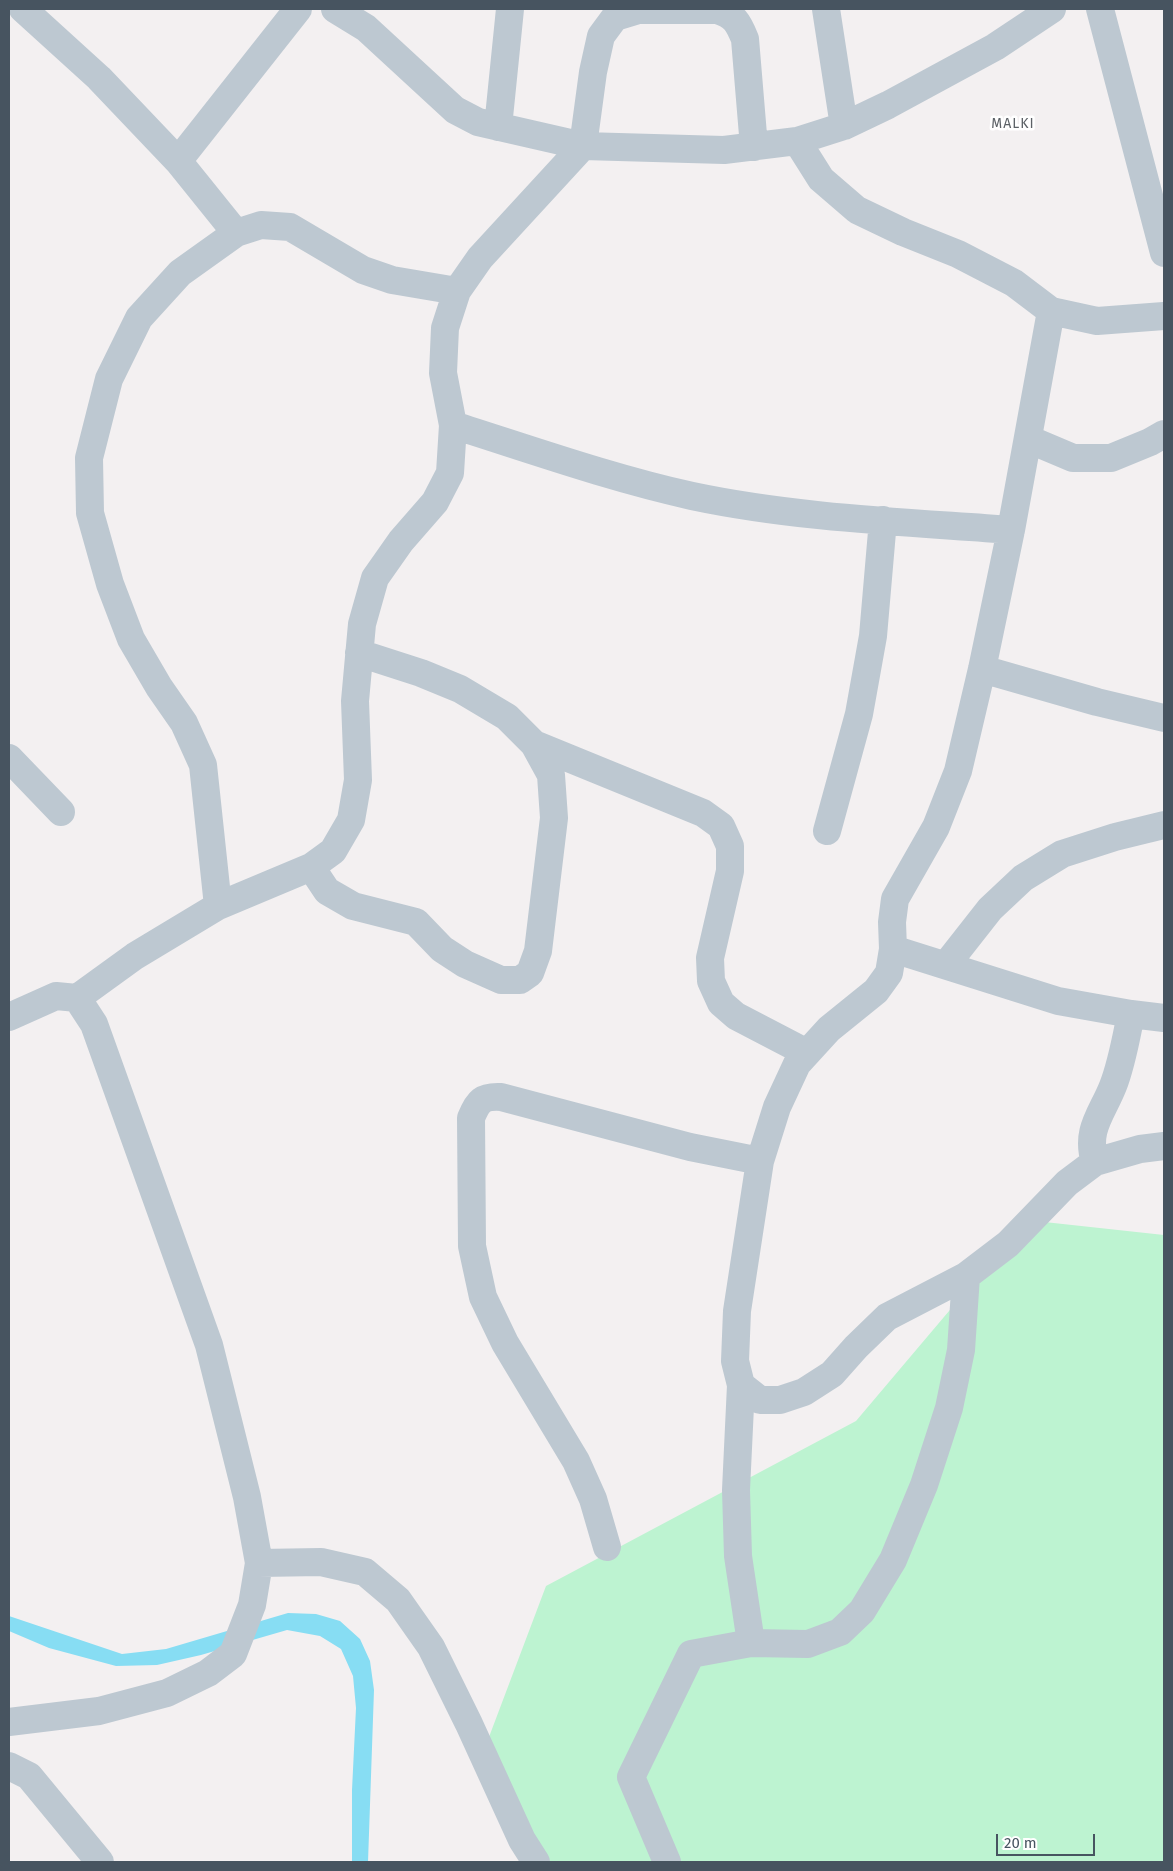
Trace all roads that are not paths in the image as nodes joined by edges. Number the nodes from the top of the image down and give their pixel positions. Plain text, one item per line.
1 (17, 9) edge
2 (23, 9) edge
3 (298, 9) edge
4 (335, 9) edge
5 (510, 9) edge
6 (826, 9) edge
7 (1052, 9) edge
8 (1100, 9) edge
9 (9, 16) edge
10 (368, 19) edge
11 (844, 126) junction
12 (498, 127) junction
13 (797, 141) junction
14 (583, 146) junction
15 (754, 146) junction
16 (178, 161) junction
17 (236, 233) junction
18 (1164, 253) edge
19 (457, 291) junction
20 (1050, 311) junction
21 (1164, 316) edge
22 (453, 425) junction
23 (1164, 434) edge
24 (1028, 439) junction
25 (883, 520) junction
26 (1011, 530) junction
27 (359, 653) junction
28 (982, 669) junction
29 (1164, 718) edge
30 (534, 744) junction
31 (9, 758) edge
32 (61, 812) dead end
33 (1164, 825) edge
34 (827, 831) dead end
35 (310, 867) junction
36 (218, 906) junction
37 (894, 949) junction
38 (946, 965) junction
39 (77, 998) junction
40 (1131, 1014) junction
41 (9, 1017) edge
42 (1164, 1018) edge
43 (807, 1053) junction
44 (1164, 1146) edge
45 (760, 1161) junction
46 (1095, 1162) junction
47 (966, 1276) junction
48 (741, 1385) junction
49 (607, 1547) dead end
50 (259, 1563) junction
51 (751, 1642) junction
52 (9, 1722) edge
53 (9, 1766) edge
54 (100, 1862) edge
55 (536, 1862) edge
56 (667, 1862) edge

1 - 9 street
2 - 16 street
3 - 16 street
4 - 10 street
5 - 12 street
6 - 11 street
7 - 11 street
8 - 18 street
10 - 12 street
11 - 13 street
12 - 14 street
13 - 15 street
13 - 20 street
14 - 15 street
14 - 15 street
14 - 19 street
16 - 17 street
17 - 19 street
17 - 36 street
19 - 22 street
20 - 21 street
20 - 24 street
22 - 25 street
22 - 27 street
23 - 24 street
24 - 26 street
25 - 26 street
25 - 34 street
26 - 28 street
27 - 30 street
27 - 35 street
28 - 29 street
28 - 37 street
30 - 35 street
30 - 43 street
31 - 32 street
33 - 38 street
35 - 36 street
36 - 39 street
37 - 38 street
37 - 43 street
38 - 40 street
39 - 41 street
39 - 50 street
40 - 42 street
40 - 46 street
43 - 45 street
44 - 46 street
45 - 48 street
45 - 49 street
46 - 47 street
47 - 48 street
47 - 51 street
48 - 51 street
50 - 52 street
50 - 55 street
51 - 56 street
53 - 54 street

